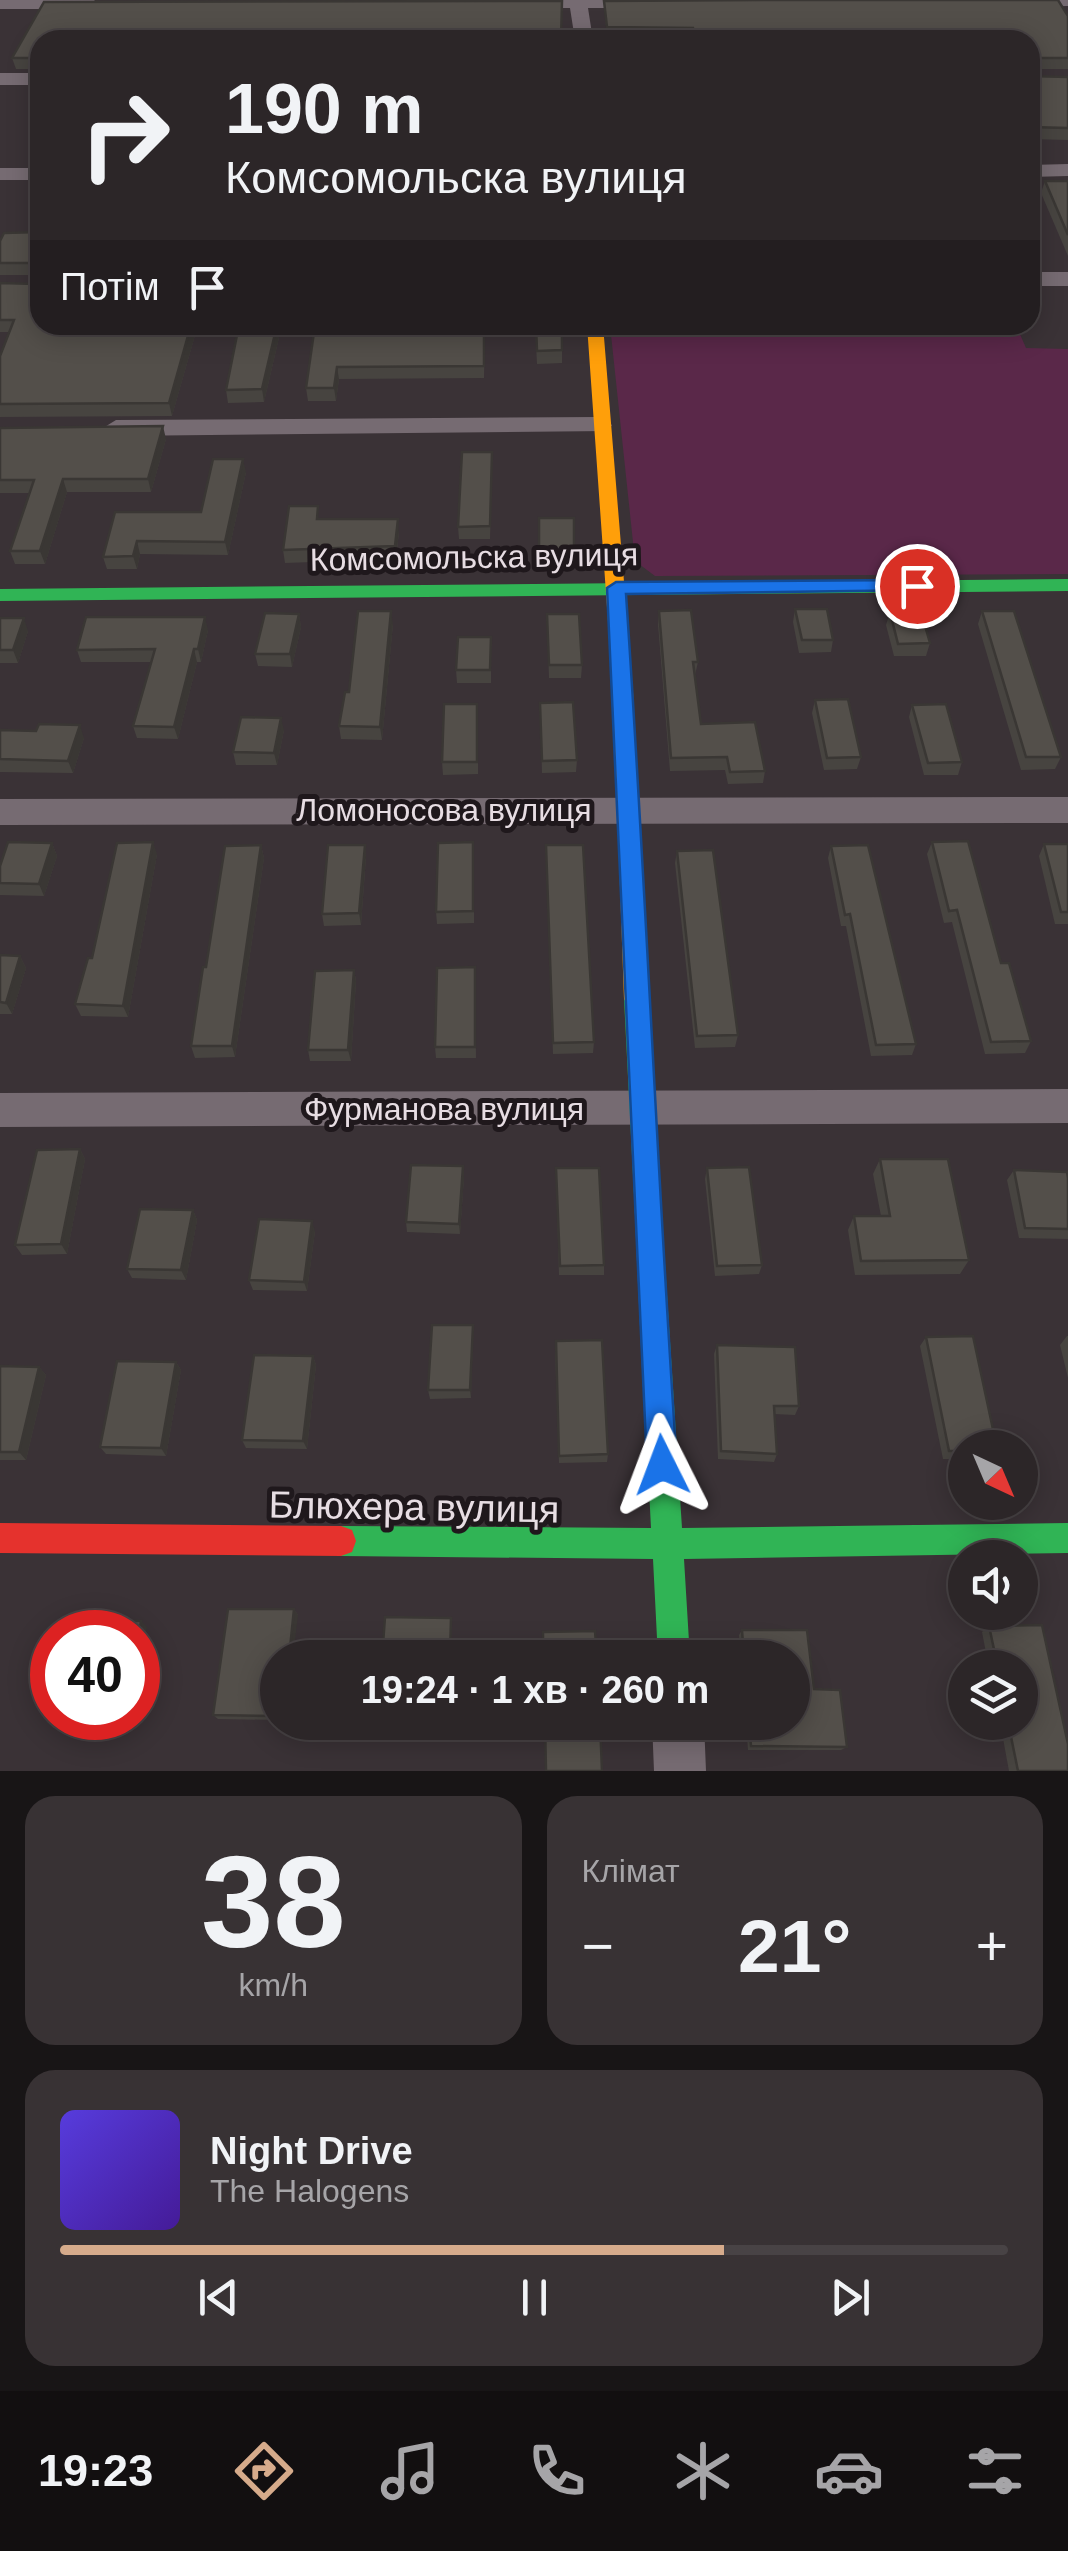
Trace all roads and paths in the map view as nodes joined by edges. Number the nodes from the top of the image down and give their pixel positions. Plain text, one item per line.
1 (578, 2) edge
2 (990, 2) edge
3 (1068, 2) edge
4 (498, 3) edge
5 (676, 3) edge
6 (0, 4) edge
7 (100, 4) edge
8 (582, 30) edge
9 (0, 79) edge
10 (30, 79) edge
11 (1040, 170) edge
12 (1068, 170) edge
13 (0, 174) edge
14 (30, 174) edge
15 (1040, 279) edge
16 (1068, 279) edge
17 (595, 335) edge
18 (599, 425) junction
19 (80, 429) edge
20 (1068, 585) edge
21 (616, 588) junction
22 (0, 595) edge
23 (630, 810) junction
24 (1068, 810) edge
25 (0, 812) edge
26 (1068, 1106) edge
27 (640, 1108) junction
28 (0, 1110) edge
29 (0, 1538) edge
30 (1068, 1538) edge
31 (667, 1544) junction
32 (673, 1640) edge
33 (679, 1740) edge
34 (680, 1771) edge

1 - 4 street
1 - 5 street
1 - 8 street
2 - 3 street
6 - 7 street
9 - 10 street
11 - 12 street
13 - 14 street
15 - 16 street
17 - 18 street
18 - 19 street
18 - 21 street
20 - 21 street, Комсомольска вулиця
21 - 22 street, Комсомольска вулиця
21 - 23 street
23 - 24 street, Ломоносова вулиця
23 - 25 street, Ломоносова вулиця
23 - 27 street
26 - 27 street, Фурманова вулиця
27 - 28 street, Фурманова вулиця
27 - 31 street
29 - 31 street, Блюхера вулиця
30 - 31 street, Блюхера вулиця
31 - 32 street
33 - 34 street

